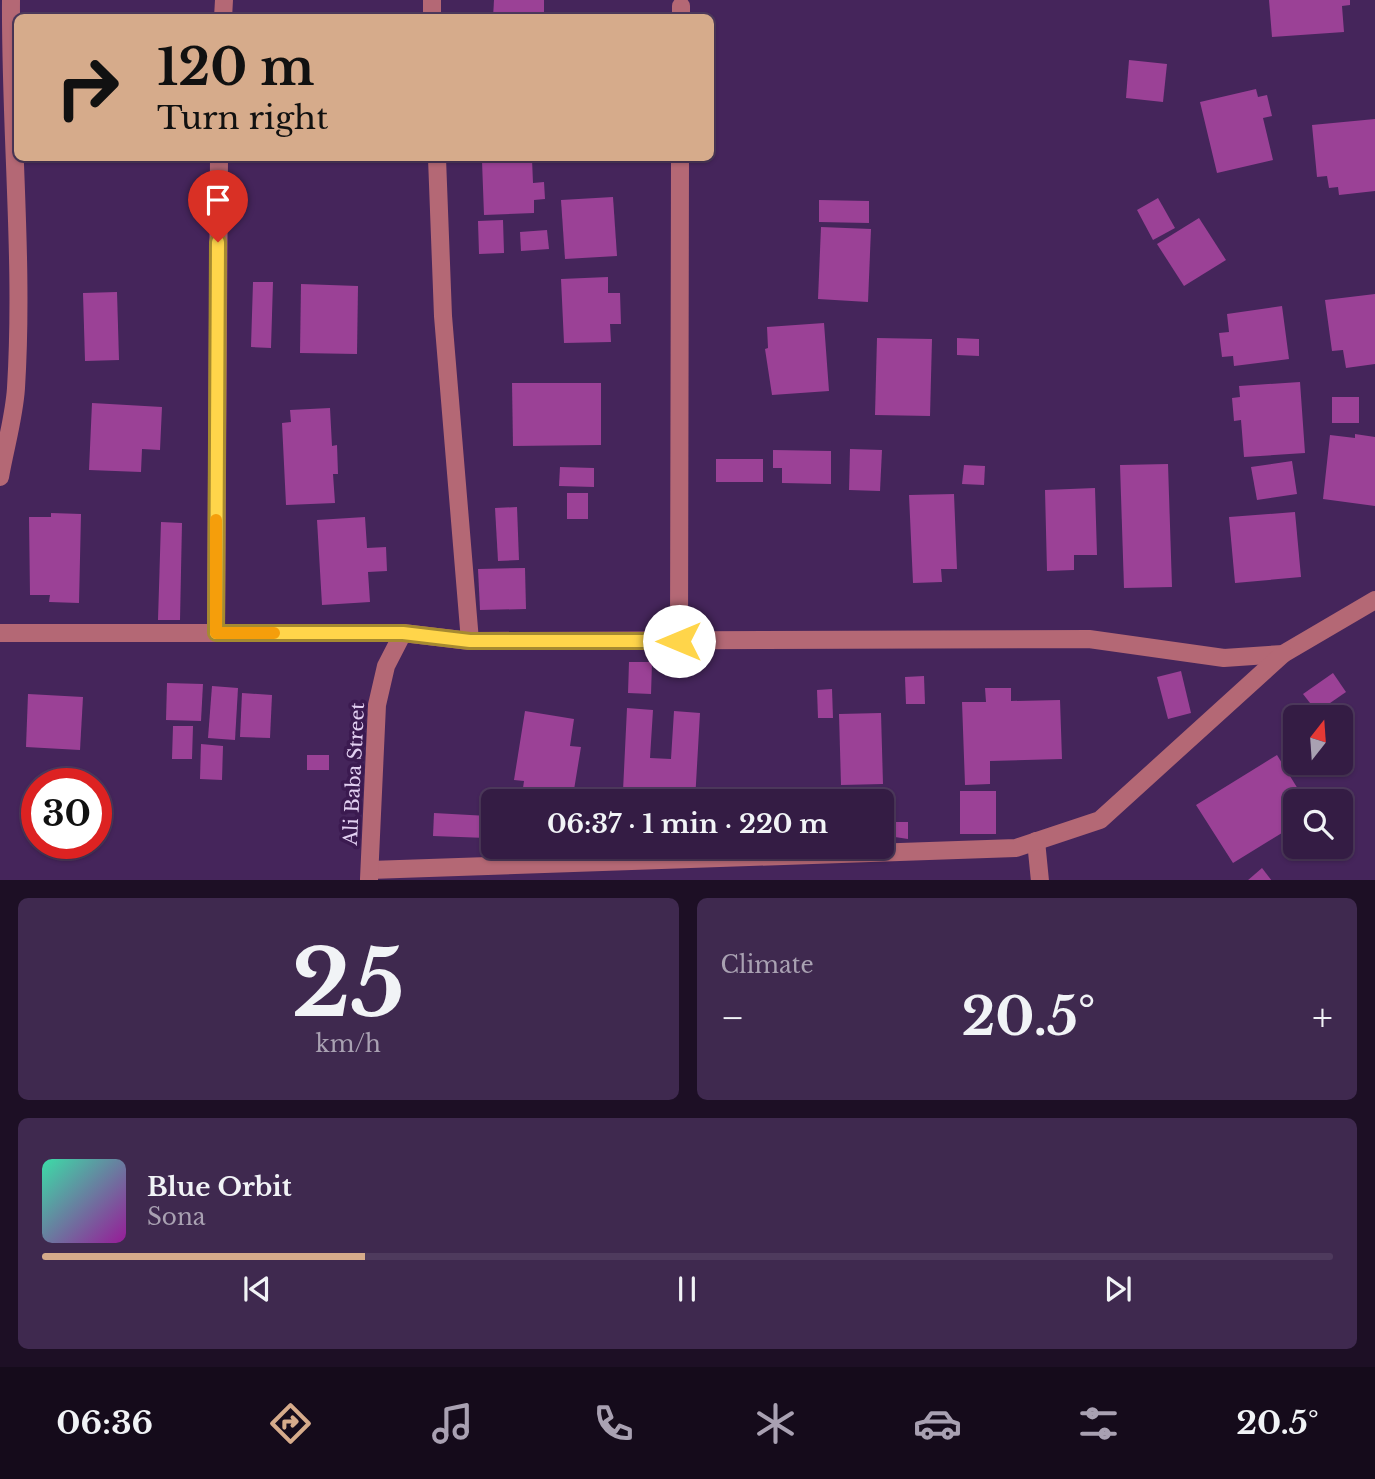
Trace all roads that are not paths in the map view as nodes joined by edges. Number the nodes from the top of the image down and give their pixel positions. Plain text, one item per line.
1 (11, 0) edge
2 (219, 161) edge
3 (437, 161) edge
4 (680, 161) edge
5 (0, 477) edge
6 (1375, 600) edge
7 (0, 633) edge
8 (216, 633) junction
9 (403, 633) junction
10 (470, 641) junction
11 (679, 641) junction
12 (1283, 654) junction
13 (1036, 841) junction
14 (370, 875) edge
15 (1040, 880) edge

1 - 5 street
2 - 8 street
3 - 10 street
4 - 11 street
6 - 12 street
7 - 8 street
8 - 9 street
9 - 10 street
9 - 14 street, Ali Baba Street
10 - 11 street
11 - 12 street
12 - 13 street
13 - 14 street
13 - 15 street

